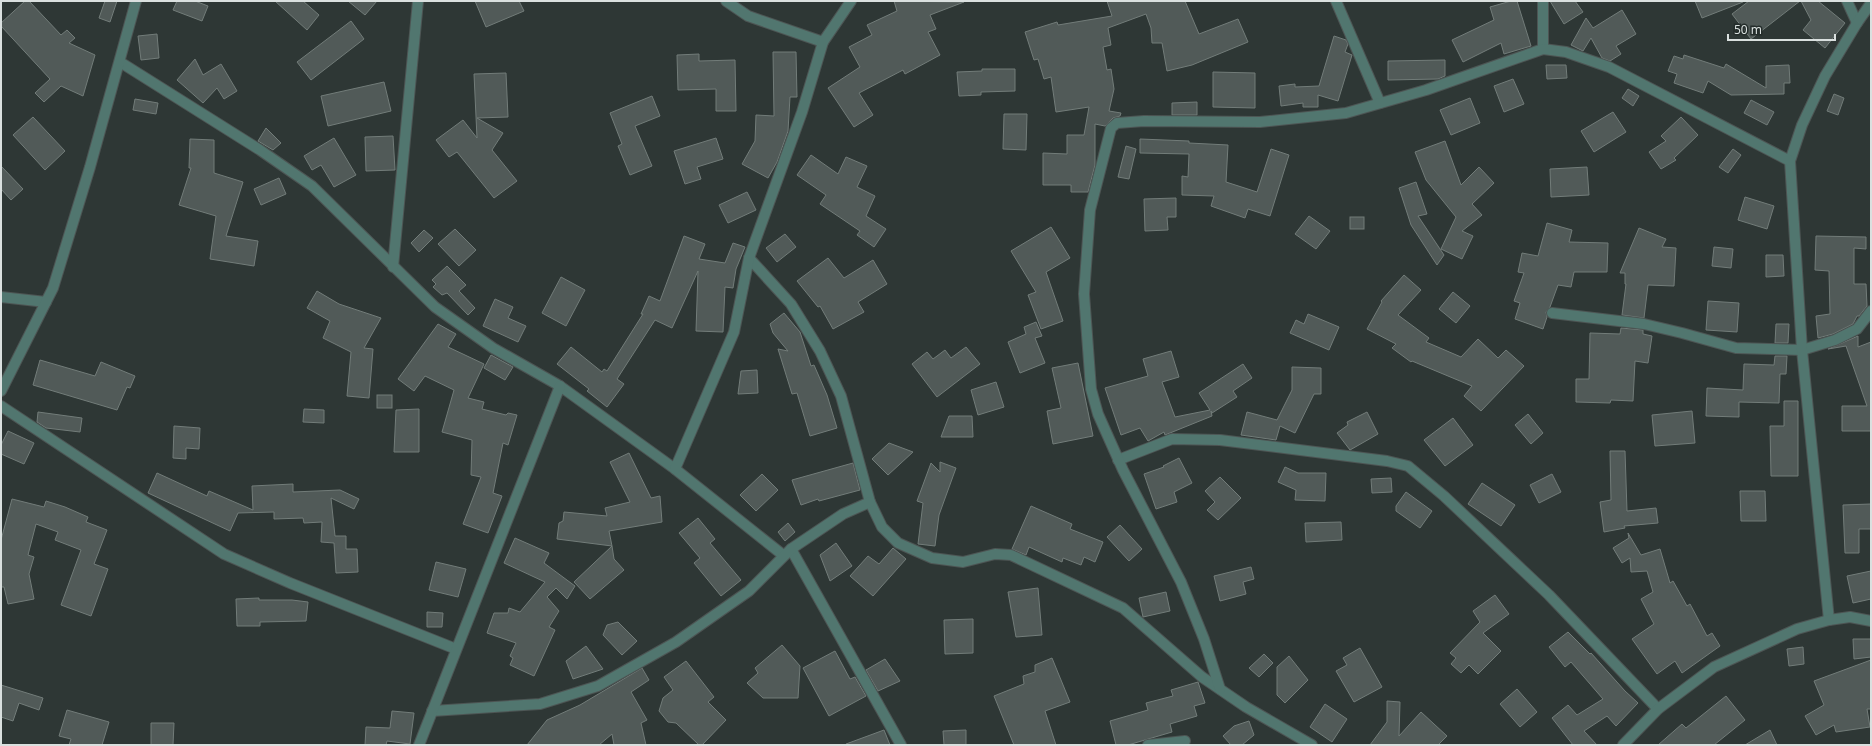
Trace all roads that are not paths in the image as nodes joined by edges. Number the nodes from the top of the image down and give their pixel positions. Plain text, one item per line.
1 (136, 1) edge
2 (418, 1) edge
3 (726, 1) edge
4 (851, 1) edge
5 (1336, 1) edge
6 (1543, 1) edge
7 (1847, 1) edge
8 (1871, 3) edge
9 (1856, 23) junction
10 (823, 42) junction
11 (1543, 48) junction
12 (120, 62) junction
13 (1380, 103) junction
14 (1790, 161) junction
15 (749, 258) junction
16 (393, 267) junction
17 (1, 297) edge
18 (46, 302) junction
19 (1871, 311) edge
20 (1552, 313) dead end
21 (1802, 350) junction
22 (560, 386) junction
23 (1, 391) edge
24 (1, 406) edge
25 (1118, 460) junction
26 (675, 469) junction
27 (870, 502) junction
28 (787, 552) junction
29 (1829, 620) junction
30 (1871, 621) edge
31 (456, 649) junction
32 (1220, 690) junction
33 (1658, 709) junction
34 (432, 711) junction
35 (1185, 741) dead end
36 (419, 745) edge
37 (902, 745) edge
38 (1148, 745) edge
39 (1312, 745) edge
40 (1623, 745) edge

1 - 12 street
2 - 16 street
3 - 10 street
4 - 10 street
5 - 13 street
6 - 11 street
7 - 9 street
8 - 9 street
9 - 14 street
10 - 15 street
11 - 13 street
11 - 14 street
12 - 16 street
12 - 18 street
13 - 25 street
14 - 21 street
15 - 26 street
15 - 27 street
16 - 22 street
17 - 18 street
18 - 23 street
19 - 21 street
20 - 21 street
21 - 29 street
22 - 26 street
22 - 31 street
24 - 31 street
25 - 32 street
25 - 33 street
26 - 28 street
27 - 28 street
27 - 32 street
28 - 34 street
28 - 37 street
29 - 30 street
29 - 33 street
31 - 34 street
32 - 39 street
33 - 40 street
34 - 36 street
35 - 38 street

